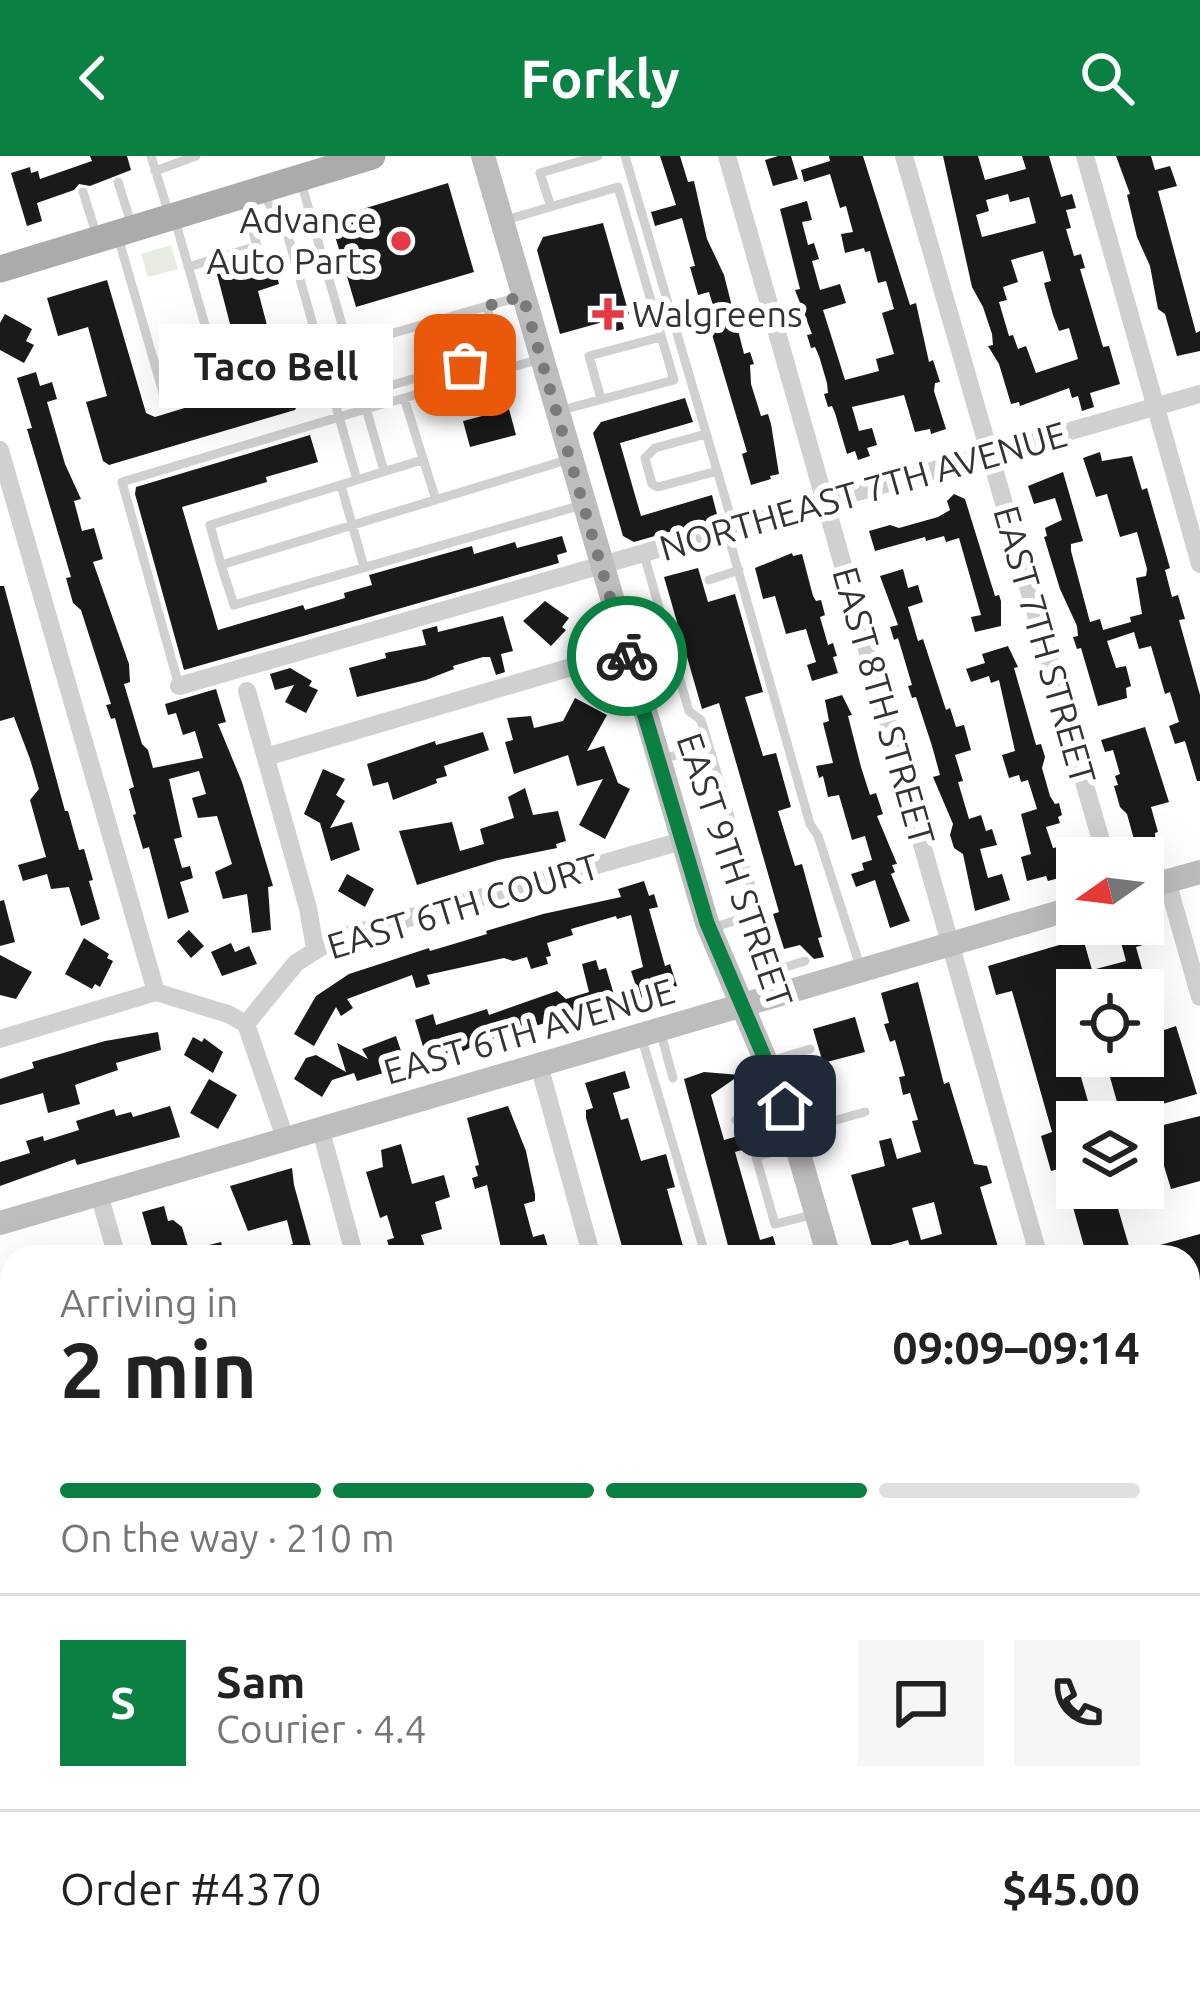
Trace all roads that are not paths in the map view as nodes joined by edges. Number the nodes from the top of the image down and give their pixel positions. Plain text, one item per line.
1 (151, 156) edge
2 (196, 156) edge
3 (372, 156) edge
4 (483, 156) edge
5 (598, 156) edge
6 (625, 156) edge
7 (727, 156) edge
8 (904, 156) edge
9 (1085, 156) edge
10 (335, 161) edge
11 (155, 171) junction
12 (299, 177) junction
13 (118, 182) dead end
14 (83, 192) dead end
15 (250, 192) junction
16 (551, 207) junction
17 (171, 216) junction
18 (502, 221) junction
19 (116, 233) junction
20 (188, 267) junction
21 (0, 268) edge
22 (523, 296) junction
23 (487, 306) junction
24 (661, 337) junction
25 (370, 340) junction
26 (348, 346) junction
27 (542, 358) junction
28 (1200, 394) edge
29 (404, 398) junction
30 (601, 399) junction
31 (1155, 407) junction
32 (366, 409) junction
33 (556, 411) junction
34 (339, 417) junction
35 (706, 434) junction
36 (0, 450) edge
37 (990, 455) junction
38 (570, 459) junction
39 (422, 460) junction
40 (384, 471) junction
41 (717, 471) junction
42 (3, 473) edge
43 (357, 480) junction
44 (340, 485) junction
45 (436, 500) junction
46 (826, 503) junction
47 (583, 504) junction
48 (352, 525) junction
49 (731, 530) junction
50 (644, 554) junction
51 (1200, 564) edge
52 (221, 565) junction
53 (601, 566) junction
54 (364, 567) junction
55 (739, 570) junction
56 (709, 580) dead end
57 (626, 652) junction
58 (179, 686) joint
59 (248, 691) dead end
60 (709, 746) junction
61 (266, 757) junction
62 (658, 760) junction
63 (1100, 837) edge
64 (682, 841) junction
65 (1200, 872) edge
66 (1164, 882) edge
67 (1164, 908) edge
68 (759, 913) junction
69 (1056, 913) edge
70 (710, 929) junction
71 (950, 944) junction
72 (315, 949) junction
73 (805, 961) dead end
74 (862, 971) junction
75 (156, 992) junction
76 (1200, 998) edge
77 (742, 1007) junction
78 (246, 1024) junction
79 (651, 1033) junction
80 (0, 1040) edge
81 (810, 1049) dead end
82 (766, 1063) junction
83 (539, 1065) junction
84 (673, 1078) dead end
85 (785, 1106) junction
86 (866, 1112) dead end
87 (736, 1120) dead end
88 (320, 1127) junction
89 (285, 1138) junction
90 (795, 1138) junction
91 (99, 1195) junction
92 (817, 1214) junction
93 (0, 1223) edge
94 (114, 1245) edge
95 (352, 1245) edge
96 (589, 1245) edge
97 (703, 1245) edge
98 (826, 1245) edge
99 (1036, 1245) edge

1 - 11 lane
2 - 11 lane
3 - 10 main road
4 - 18 main road, EAST 9TH STREET
5 - 16 lane
6 - 35 lane
7 - 46 street, EAST 8TH STREET
8 - 37 street, EAST 7TH STREET
9 - 31 street
10 - 12 main road
11 - 17 lane
12 - 15 main road
12 - 26 lane
13 - 19 lane
14 - 19 lane
15 - 17 main road
15 - 20 lane
15 - 34 lane
16 - 18 lane
16 - 24 lane
17 - 19 main road
17 - 20 lane
18 - 22 main road, EAST 9TH STREET
19 - 20 lane
19 - 21 main road
22 - 23 lane
22 - 27 main road, EAST 9TH STREET
23 - 25 lane
23 - 25 lane
24 - 30 lane
24 - 30 lane
25 - 26 lane
26 - 32 lane
27 - 29 lane
27 - 33 main road, EAST 9TH STREET
28 - 31 street, NORTHEAST 7TH AVENUE
29 - 32 lane
29 - 39 lane
30 - 33 lane
31 - 37 street, NORTHEAST 7TH AVENUE
31 - 51 street
32 - 34 lane
32 - 40 lane
33 - 38 main road, EAST 9TH STREET
34 - 43 lane
34 - 58 lane
35 - 41 lane
35 - 41 lane
36 - 42 street
37 - 46 street, NORTHEAST 7TH AVENUE
37 - 63 street, EAST 7TH STREET
38 - 45 lane
38 - 47 main road, EAST 9TH STREET
39 - 40 lane
39 - 45 lane
40 - 43 lane
41 - 49 lane
42 - 75 street
43 - 44 lane
44 - 48 lane
44 - 52 lane
45 - 48 lane
46 - 49 street, NORTHEAST 7TH AVENUE
46 - 71 street, EAST 8TH STREET
47 - 53 main road, EAST 9TH STREET
47 - 54 lane
48 - 52 lane
48 - 54 lane
49 - 50 street, NORTHEAST 7TH AVENUE
49 - 55 lane
50 - 53 street, NORTHEAST 7TH AVENUE
50 - 60 lane
52 - 54 lane
53 - 57 main road, EAST 9TH STREET
53 - 58 street, NORTHEAST 7TH AVENUE
55 - 56 lane
55 - 74 lane
57 - 61 street
57 - 62 main road, EAST 9TH STREET
59 - 61 street
60 - 62 lane
60 - 68 lane
61 - 72 street
62 - 64 main road, EAST 9TH STREET
64 - 70 main road, EAST 9TH STREET
64 - 72 street, EAST 6TH COURT
65 - 66 main road
67 - 76 street
68 - 70 lane
68 - 73 lane
69 - 71 main road, EAST 6TH AVENUE
70 - 77 main road, EAST 9TH STREET
71 - 74 main road, EAST 6TH AVENUE
71 - 99 street, EAST 8TH STREET
72 - 78 street, EAST 6TH COURT
74 - 77 main road, EAST 6TH AVENUE
75 - 78 street
75 - 80 street
77 - 79 main road, EAST 6TH AVENUE
77 - 82 main road, EAST 9TH STREET
78 - 89 street
79 - 83 main road, EAST 6TH AVENUE
79 - 84 lane
79 - 97 lane
81 - 82 lane
82 - 85 main road, EAST 9TH STREET
83 - 88 main road, EAST 6TH AVENUE
83 - 96 street
85 - 87 lane
85 - 90 main road, EAST 9TH STREET
86 - 90 lane
88 - 89 main road, EAST 6TH AVENUE
88 - 95 street
89 - 91 main road, EAST 6TH AVENUE
90 - 92 main road, EAST 9TH STREET
90 - 92 lane
91 - 93 main road, EAST 6TH AVENUE
91 - 94 street
92 - 98 main road, EAST 9TH STREET

